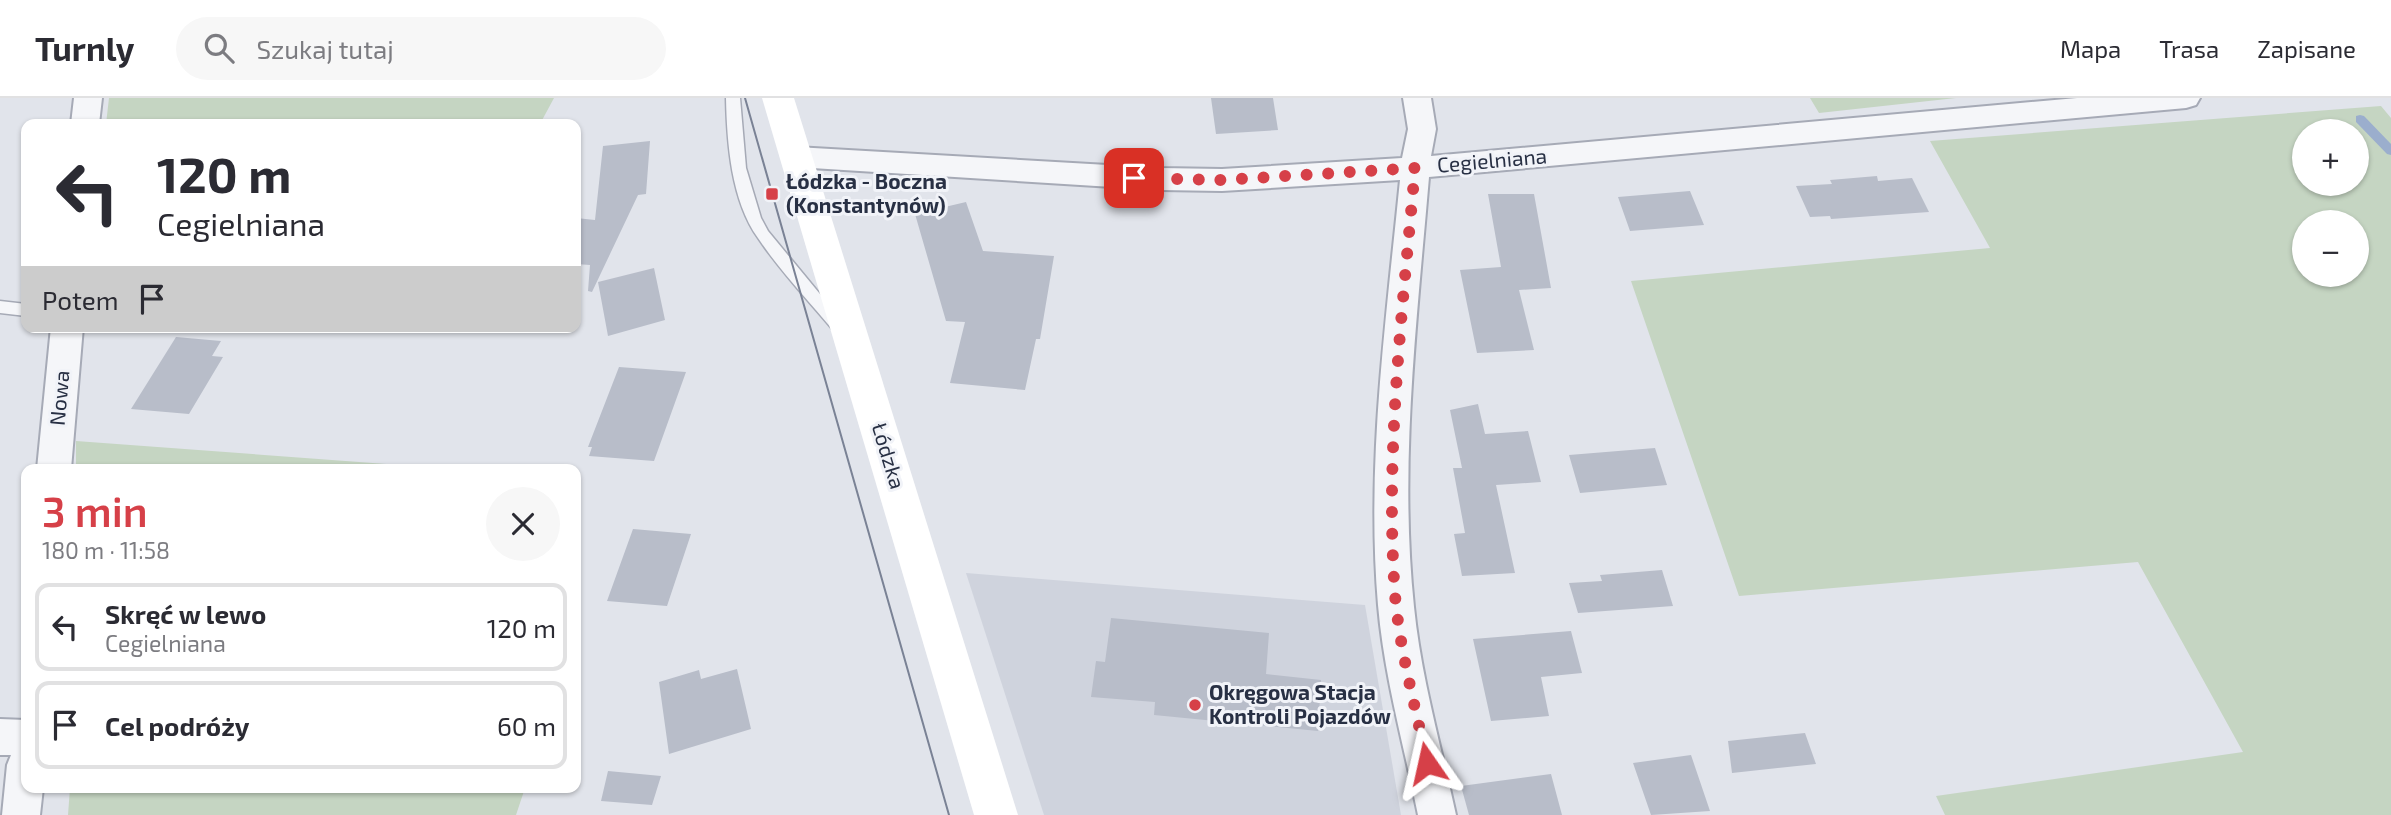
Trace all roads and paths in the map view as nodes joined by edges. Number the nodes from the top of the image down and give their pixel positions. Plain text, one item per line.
1 (88, 98) edge
2 (733, 98) edge
3 (778, 98) edge
4 (1417, 98) edge
5 (2186, 98) edge
6 (86, 119) edge
7 (796, 157) junction
8 (1415, 168) junction
9 (0, 307) edge
10 (21, 309) edge
11 (66, 333) edge
12 (854, 345) junction
13 (54, 464) edge
14 (0, 737) edge
15 (21, 738) edge
16 (23, 793) edge
17 (21, 815) edge
18 (996, 815) edge
19 (1437, 815) edge

1 - 6 street
2 - 12 lane
3 - 7 main road, Łódzka
4 - 8 street
5 - 8 street, Cegielniana
7 - 8 street, Cegielniana
7 - 12 main road, Łódzka
8 - 19 street
9 - 10 lane
11 - 13 street, Nowa
12 - 18 main road, Łódzka
14 - 15 street
16 - 17 street

